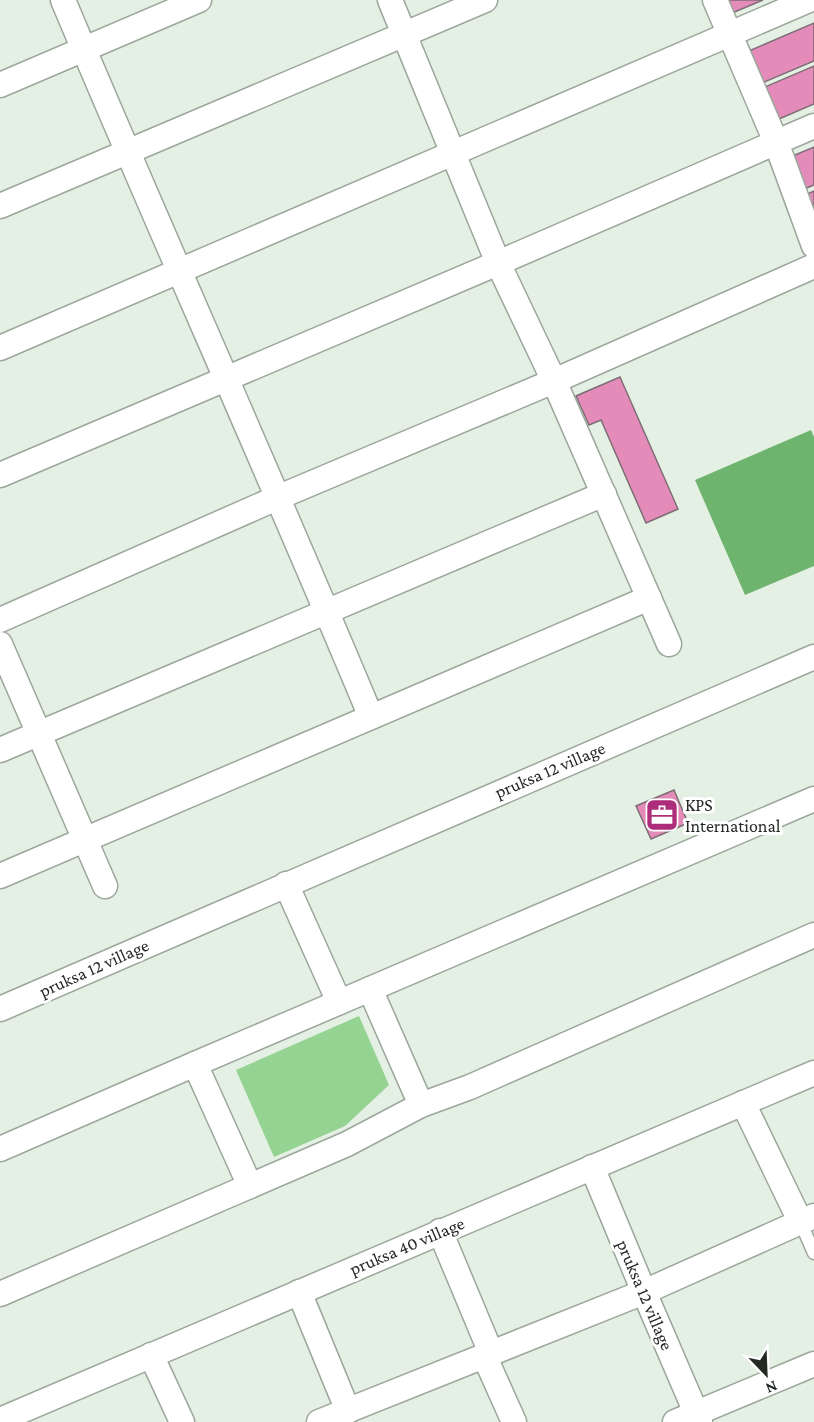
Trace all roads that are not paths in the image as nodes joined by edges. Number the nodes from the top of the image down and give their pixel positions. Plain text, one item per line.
1 (63, 0) edge
2 (199, 0) edge
3 (390, 0) edge
4 (485, 0) edge
5 (715, 0) edge
6 (809, 0) edge
7 (405, 34) junction
8 (730, 34) junction
9 (84, 50) junction
10 (0, 85) edge
11 (814, 126) edge
12 (776, 142) junction
13 (127, 152) junction
14 (454, 152) junction
15 (0, 206) edge
16 (814, 246) edge
17 (498, 263) junction
18 (814, 266) edge
19 (180, 271) junction
20 (0, 348) edge
21 (226, 378) junction
22 (555, 381) junction
23 (0, 475) edge
24 (604, 494) junction
25 (279, 497) junction
26 (649, 598) junction
27 (327, 611) junction
28 (0, 620) edge
29 (0, 644) edge
30 (669, 644) dead end
31 (814, 657) edge
32 (371, 717) junction
33 (39, 733) junction
34 (0, 750) edge
35 (814, 799) edge
36 (85, 839) junction
37 (0, 876) edge
38 (286, 884) junction
39 (105, 886) dead end
40 (814, 935) edge
41 (370, 989) junction
42 (339, 1002) junction
43 (0, 1009) edge
44 (195, 1064) junction
45 (814, 1073) edge
46 (743, 1103) junction
47 (422, 1105) junction
48 (0, 1149) edge
49 (592, 1167) junction
50 (250, 1186) junction
51 (807, 1219) edge
52 (440, 1232) junction
53 (814, 1253) edge
54 (299, 1292) junction
55 (644, 1292) junction
56 (0, 1294) edge
57 (487, 1354) junction
58 (151, 1355) junction
59 (814, 1364) edge
60 (348, 1411) junction
61 (9, 1419) edge
62 (691, 1419) edge
63 (182, 1422) edge
64 (319, 1422) edge
65 (514, 1422) edge

1 - 9 street
2 - 9 street
3 - 7 street
4 - 7 street
5 - 8 street
6 - 8 street
7 - 13 street
7 - 14 street
8 - 12 street
8 - 14 street
9 - 10 street
9 - 13 street
11 - 12 street
12 - 16 street
12 - 17 street
13 - 15 street
13 - 19 street
14 - 17 street
14 - 19 street
17 - 21 street
17 - 22 street
18 - 22 street
19 - 20 street
19 - 21 street
21 - 23 street
21 - 25 street
22 - 24 street
22 - 25 street
24 - 26 street
24 - 27 street
25 - 27 street
25 - 28 street
26 - 30 street
26 - 32 street
27 - 32 street
27 - 33 street
29 - 33 street
31 - 38 street, pruksa 12 village
32 - 36 street
33 - 34 street
33 - 36 street
35 - 41 street
36 - 37 street
36 - 39 street
38 - 42 street
38 - 43 street, pruksa 12 village
40 - 47 street
41 - 42 street
41 - 47 street
42 - 44 street
44 - 48 street
44 - 50 street
45 - 46 street, pruksa 40 village
46 - 49 street, pruksa 40 village
46 - 51 street
47 - 50 street
49 - 52 street, pruksa 40 village
49 - 55 street, pruksa 12 village
50 - 56 street
51 - 53 lane
51 - 55 street
52 - 54 street, pruksa 40 village
52 - 57 street
54 - 58 street, pruksa 40 village
54 - 60 street
55 - 57 street
55 - 62 street, pruksa 12 village
57 - 60 street
57 - 65 street
58 - 61 street, pruksa 40 village
58 - 63 street
59 - 62 street
60 - 64 street

